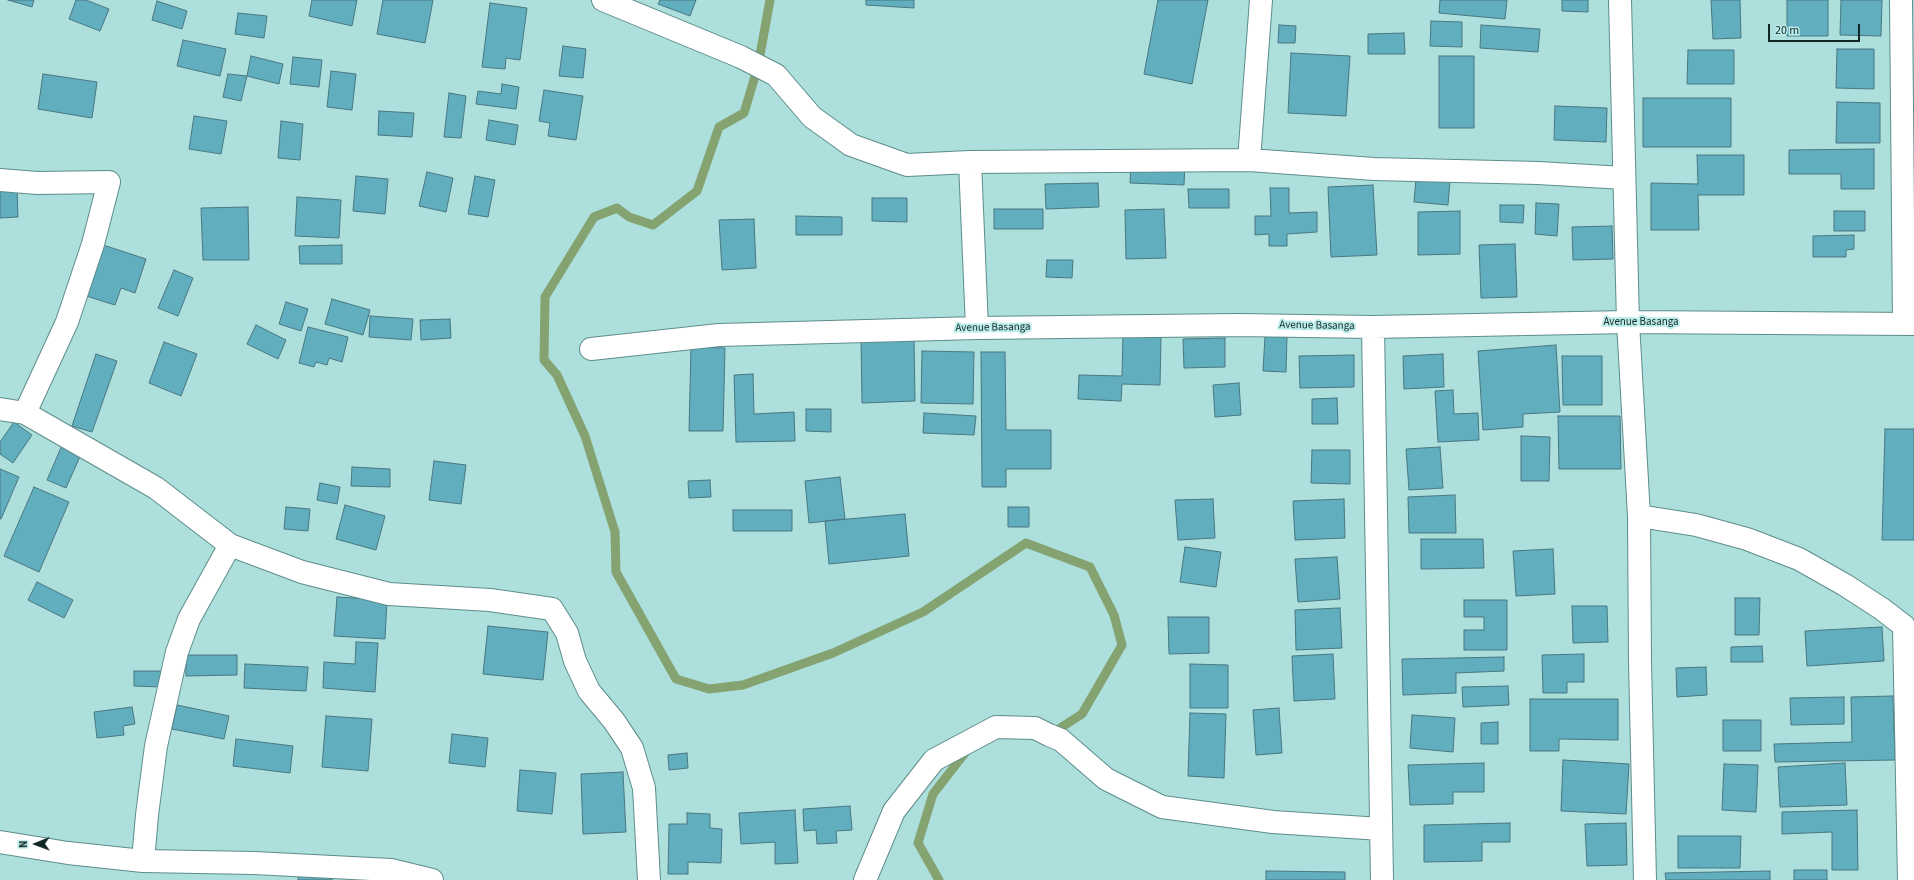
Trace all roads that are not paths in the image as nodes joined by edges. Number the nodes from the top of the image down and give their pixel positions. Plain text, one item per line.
1 (603, 0) edge
2 (1260, 0) edge
3 (1620, 0) edge
4 (1901, 0) edge
5 (1249, 160) junction
6 (970, 162) junction
7 (1624, 178) junction
8 (0, 180) edge
9 (1628, 322) junction
10 (1909, 324) edge
11 (1373, 327) junction
12 (977, 328) junction
13 (590, 349) dead end
14 (0, 409) edge
15 (25, 413) junction
16 (1639, 516) junction
17 (230, 545) junction
18 (1381, 829) junction
19 (0, 842) edge
20 (143, 861) junction
21 (253, 872) edge
22 (432, 880) edge
23 (650, 880) edge
24 (865, 880) edge
25 (1382, 880) edge
26 (1645, 880) edge
27 (1909, 880) edge

1 - 6 street
2 - 5 street
3 - 7 street
4 - 10 street
5 - 6 street
5 - 7 street
6 - 12 street
7 - 9 street
8 - 15 street
9 - 10 street, Avenue Basanga
9 - 11 street, Avenue Basanga
9 - 16 street
11 - 12 street, Avenue Basanga
11 - 18 street
12 - 13 street, Avenue Basanga
14 - 15 street
15 - 17 street
16 - 26 street
16 - 27 street
17 - 20 street
17 - 23 street
18 - 24 street
18 - 25 street
19 - 20 street
20 - 21 street
21 - 22 street

